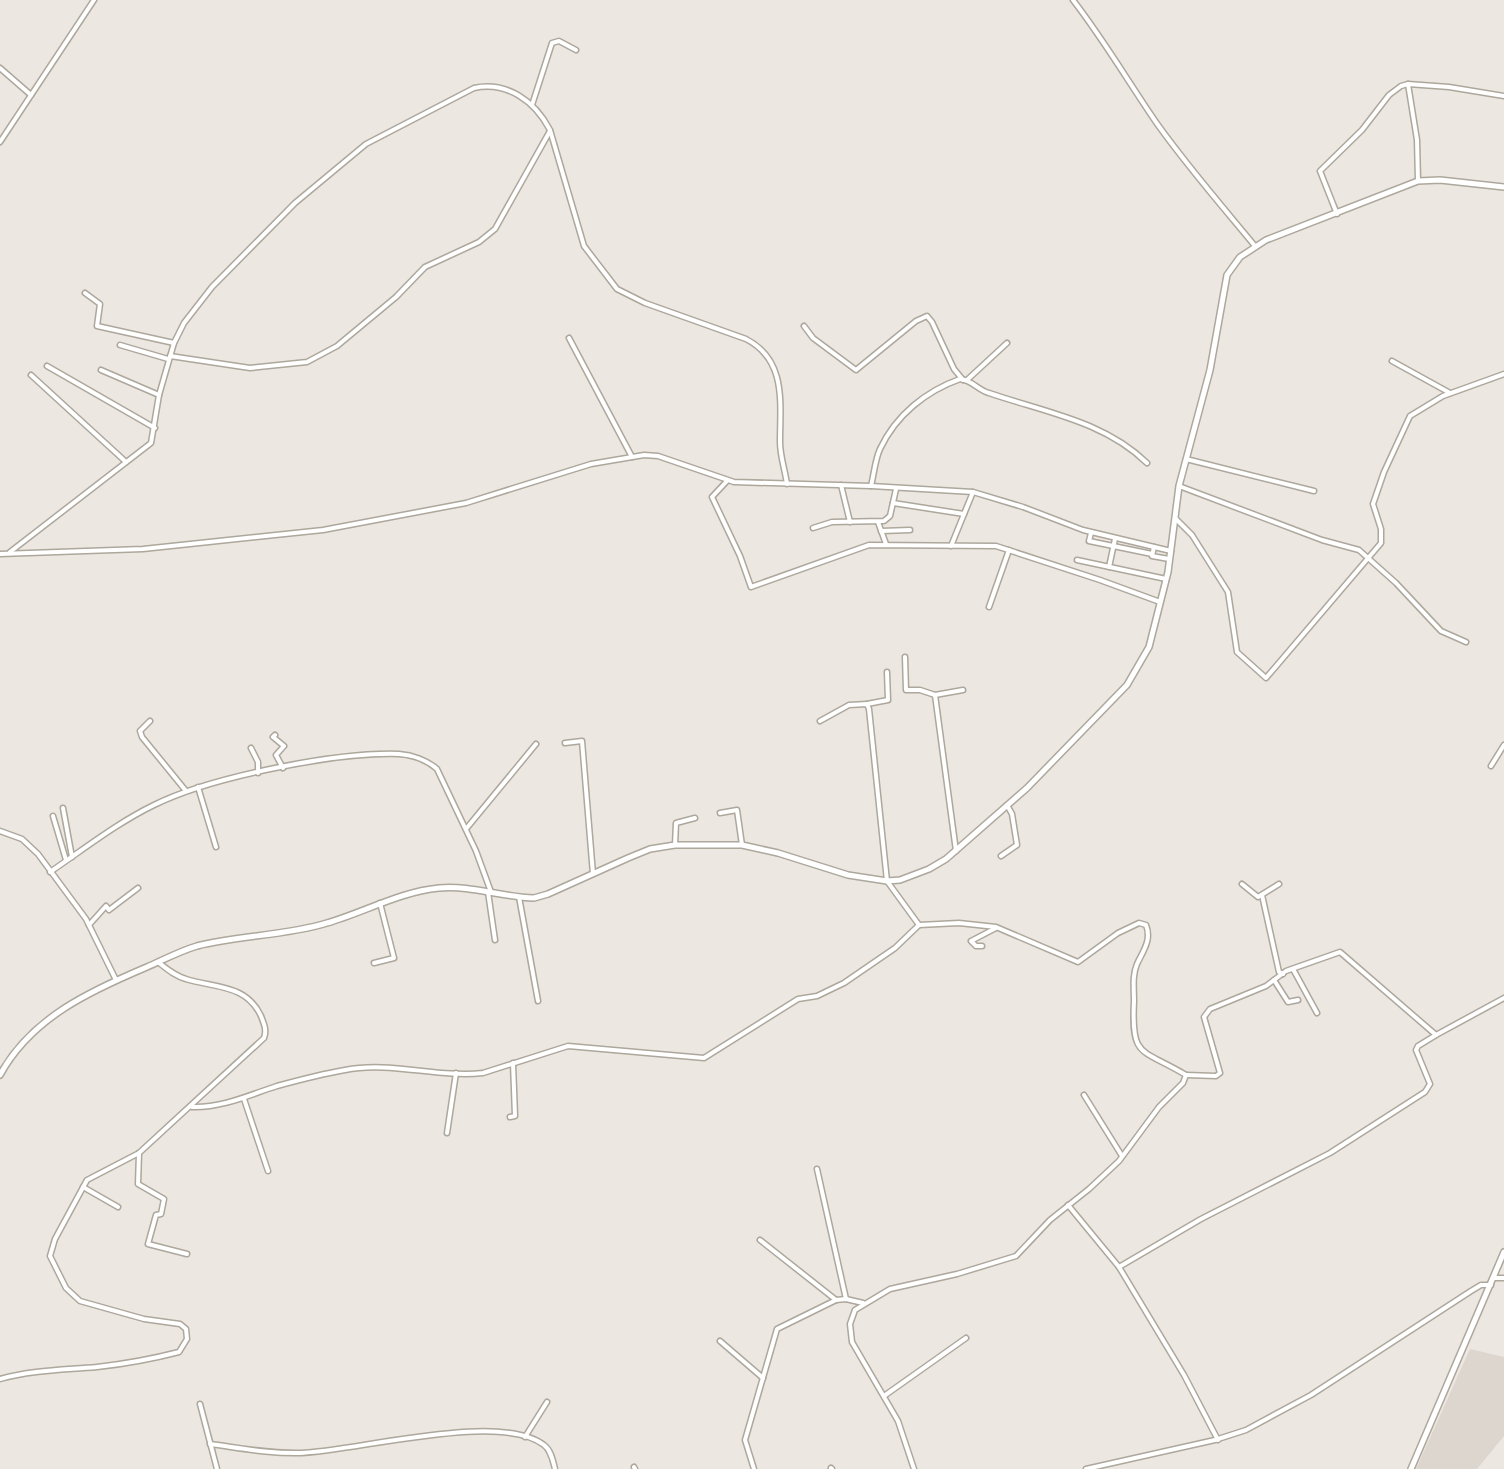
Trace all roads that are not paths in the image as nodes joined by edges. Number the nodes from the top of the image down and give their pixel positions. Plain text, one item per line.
1 (94, 0) edge
2 (1073, 0) edge
3 (576, 50) dead end
4 (0, 68) edge
5 (1408, 84) junction
6 (31, 95) junction
7 (1504, 96) edge
8 (532, 105) junction
9 (550, 130) junction
10 (0, 142) edge
11 (1418, 181) junction
12 (1504, 188) edge
13 (1337, 214) junction
14 (1256, 246) junction
15 (85, 293) dead end
16 (804, 326) dead end
17 (569, 338) dead end
18 (174, 343) junction
19 (1007, 343) dead end
20 (120, 345) dead end
21 (169, 357) junction
22 (1392, 361) dead end
23 (47, 366) dead end
24 (101, 370) dead end
25 (1504, 374) edge
26 (31, 375) dead end
27 (75, 380) dead end
28 (965, 380) junction
29 (1450, 393) junction
30 (159, 395) junction
31 (155, 427) junction
32 (632, 457) junction
33 (1186, 459) junction
34 (126, 462) junction
35 (1147, 463) dead end
36 (728, 481) junction
37 (787, 484) junction
38 (841, 485) junction
39 (871, 486) junction
40 (1179, 486) junction
41 (896, 489) junction
42 (1314, 491) dead end
43 (973, 492) junction
44 (893, 503) junction
45 (964, 514) junction
46 (1176, 519) junction
47 (849, 522) junction
48 (878, 522) junction
49 (813, 528) dead end
50 (910, 530) dead end
51 (881, 531) junction
52 (1091, 533) junction
53 (1115, 539) junction
54 (886, 545) junction
55 (951, 546) junction
56 (1113, 547) junction
57 (1154, 547) junction
58 (1009, 550) junction
59 (1172, 551) junction
60 (10, 552) junction
61 (0, 554) edge
62 (1152, 554) junction
63 (1369, 557) junction
64 (1170, 559) junction
65 (1077, 560) dead end
66 (1108, 567) junction
67 (1166, 579) junction
68 (1161, 603) junction
69 (989, 607) dead end
70 (1466, 642) dead end
71 (905, 657) dead end
72 (887, 672) dead end
73 (963, 690) dead end
74 (935, 694) junction
75 (867, 704) junction
76 (150, 721) dead end
77 (820, 721) dead end
78 (275, 735) dead end
79 (565, 742) dead end
80 (536, 744) dead end
81 (1504, 745) edge
82 (251, 748) dead end
83 (1491, 766) dead end
84 (283, 768) junction
85 (258, 773) junction
86 (198, 788) junction
87 (186, 791) junction
88 (1007, 805) junction
89 (63, 808) dead end
90 (720, 813) dead end
91 (53, 816) dead end
92 (696, 818) dead end
93 (466, 829) junction
94 (0, 831) edge
95 (675, 845) junction
96 (742, 845) junction
97 (216, 847) dead end
98 (956, 852) junction
99 (72, 856) junction
100 (1001, 856) dead end
101 (66, 860) junction
102 (50, 872) junction
103 (593, 874) junction
104 (887, 882) junction
105 (1242, 884) dead end
106 (1279, 884) dead end
107 (138, 888) dead end
108 (489, 892) junction
109 (1262, 895) junction
110 (519, 897) junction
111 (380, 903) junction
112 (89, 925) junction
113 (919, 925) junction
114 (996, 927) junction
115 (495, 940) dead end
116 (982, 946) dead end
117 (158, 962) junction
118 (374, 963) dead end
119 (1293, 969) junction
120 (1283, 974) junction
121 (116, 980) junction
122 (1274, 980) junction
123 (1504, 998) edge
124 (1298, 1000) dead end
125 (538, 1001) dead end
126 (1317, 1013) dead end
127 (1436, 1035) junction
128 (513, 1063) junction
129 (456, 1074) junction
130 (0, 1075) edge
131 (1186, 1075) junction
132 (1083, 1095) dead end
133 (244, 1099) junction
134 (191, 1107) junction
135 (510, 1117) dead end
136 (447, 1133) dead end
137 (139, 1153) junction
138 (1122, 1156) junction
139 (817, 1169) dead end
140 (267, 1171) dead end
141 (83, 1187) junction
142 (1068, 1205) junction
143 (118, 1208) dead end
144 (760, 1240) dead end
145 (1504, 1252) edge
146 (187, 1254) dead end
147 (1119, 1267) junction
148 (1494, 1278) junction
149 (1504, 1278) edge
150 (1491, 1285) junction
151 (846, 1299) junction
152 (836, 1300) junction
153 (864, 1303) junction
154 (966, 1338) dead end
155 (720, 1341) dead end
156 (764, 1378) junction
157 (0, 1379) edge
158 (884, 1396) junction
159 (547, 1402) dead end
160 (200, 1404) dead end
161 (525, 1437) junction
162 (1218, 1440) junction
163 (210, 1444) junction
164 (217, 1469) edge
165 (555, 1469) edge
166 (754, 1469) edge
167 (914, 1469) edge
168 (1086, 1469) edge
169 (1411, 1469) edge

1 - 6 street
2 - 14 street
3 - 8 street
4 - 6 street
5 - 7 street
5 - 11 street
5 - 13 street
6 - 10 street
8 - 9 street
8 - 18 street
9 - 21 street
9 - 37 street
11 - 12 street
11 - 13 street
13 - 14 street
14 - 33 street
15 - 18 street
16 - 28 street
17 - 32 street
18 - 21 street
19 - 28 street
20 - 21 street
21 - 30 street
22 - 29 street
23 - 31 street
24 - 30 street
25 - 29 street
26 - 34 street
27 - 31 street
28 - 35 street
28 - 39 street
29 - 63 street
30 - 31 street
31 - 34 street
32 - 36 street
32 - 60 street
33 - 40 street
33 - 42 street
34 - 60 street
36 - 37 street
36 - 54 street
37 - 38 street
38 - 39 street
38 - 47 street
39 - 41 street
40 - 46 street
40 - 63 street
41 - 43 street
41 - 44 street
43 - 45 street
43 - 52 street
44 - 45 street
44 - 48 street
45 - 55 street
46 - 59 street
46 - 63 street
47 - 48 street
47 - 49 street
48 - 51 street
50 - 51 street
51 - 54 street
52 - 53 street
52 - 56 street
53 - 56 street
53 - 57 street
54 - 55 street
55 - 58 street
56 - 62 street
56 - 66 street
57 - 59 street
57 - 62 street
58 - 68 street
58 - 69 street
59 - 64 street
60 - 61 street
62 - 64 street
63 - 70 street
64 - 67 street
65 - 66 street
66 - 67 street
67 - 68 street
68 - 88 street
71 - 74 street
72 - 75 street
73 - 74 street
74 - 98 street
75 - 77 street
75 - 104 street
76 - 87 street
78 - 84 street
79 - 103 street
80 - 93 street
81 - 83 street
82 - 85 street
84 - 85 street
84 - 93 street
85 - 86 street
86 - 87 street
86 - 97 street
87 - 99 street
88 - 98 street
88 - 100 street
89 - 99 street
90 - 96 street
91 - 101 street
92 - 95 street
93 - 108 street
94 - 102 street
95 - 96 street
95 - 103 street
96 - 104 street
98 - 104 street
99 - 101 street
101 - 102 street
102 - 112 street
103 - 110 street
104 - 113 street
105 - 109 street
106 - 109 street
107 - 112 street
108 - 110 street
108 - 111 street
108 - 115 street
109 - 120 street
110 - 125 street
111 - 117 street
111 - 118 street
112 - 121 street
113 - 114 street
113 - 128 street
114 - 116 street
114 - 131 street
117 - 121 street
117 - 134 street
119 - 120 street
119 - 126 street
119 - 127 street
120 - 122 street
121 - 130 street
122 - 124 street
122 - 131 street
123 - 127 street
127 - 147 street
128 - 129 street
128 - 135 street
129 - 133 street
129 - 136 street
131 - 138 street
132 - 138 street
133 - 134 street
133 - 140 street
134 - 137 street
137 - 141 street
137 - 146 street
138 - 142 street
139 - 151 street
141 - 143 street
141 - 157 street
142 - 147 street
142 - 153 street
144 - 152 street
145 - 148 street
147 - 162 street
148 - 149 street
148 - 150 street
150 - 162 street
150 - 169 street
151 - 152 street
151 - 153 street
152 - 156 street
153 - 158 street
154 - 158 street
155 - 156 street
156 - 166 street
158 - 167 street
159 - 161 street
160 - 163 street
161 - 163 street
161 - 165 street
162 - 168 street
163 - 164 street

